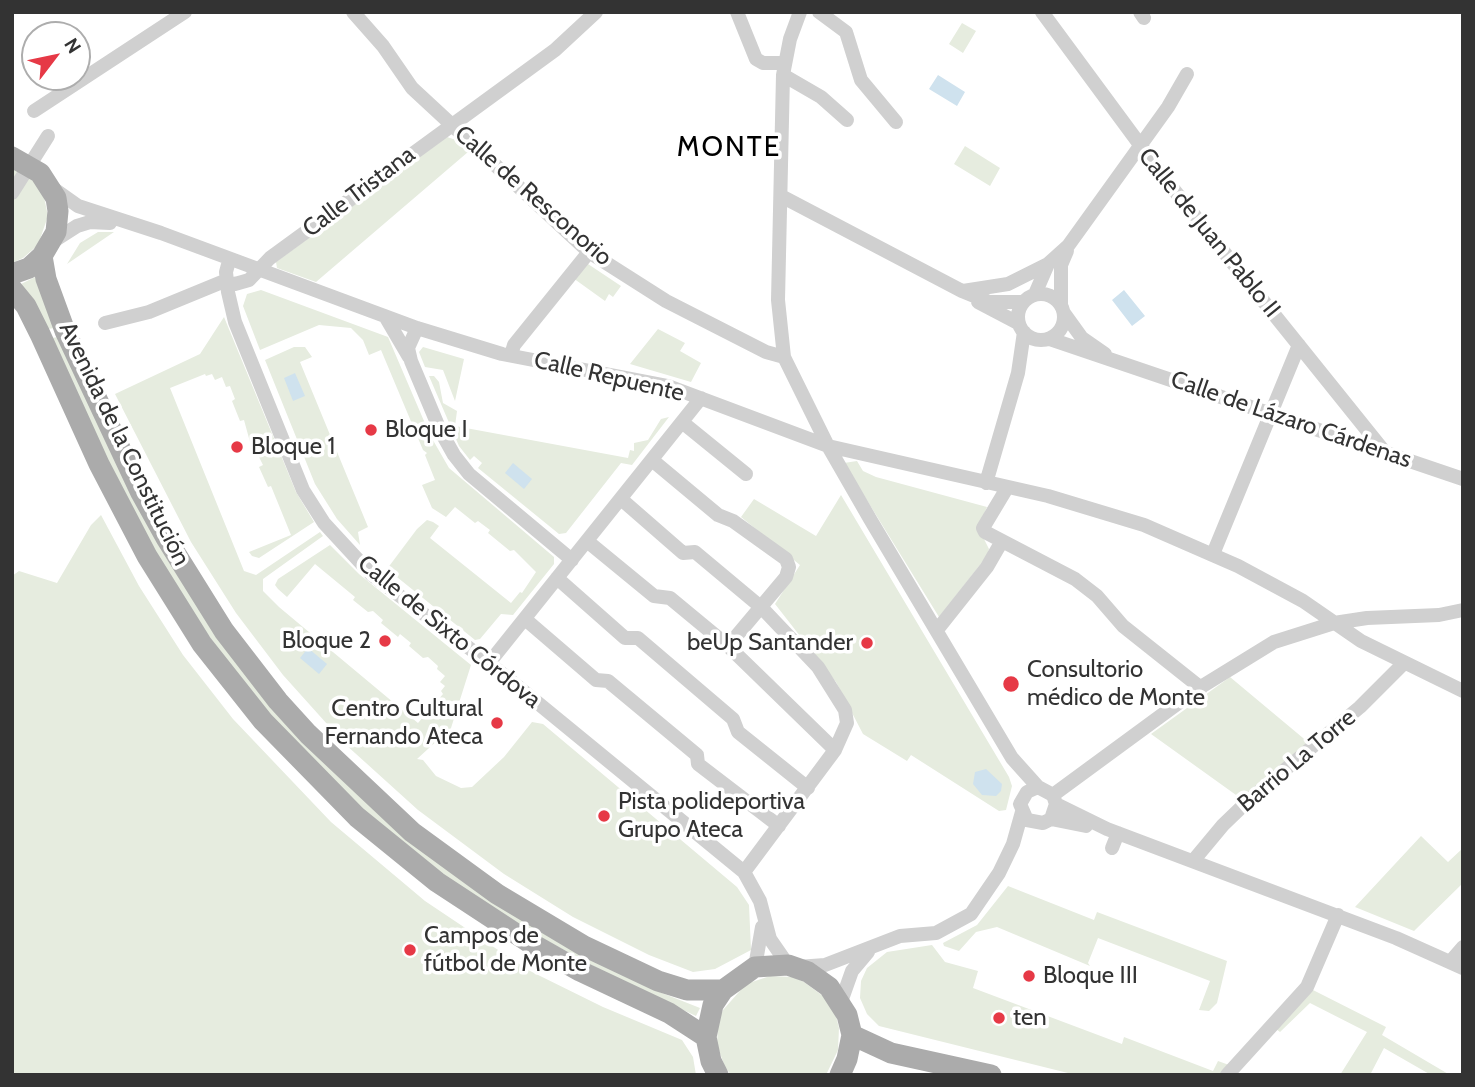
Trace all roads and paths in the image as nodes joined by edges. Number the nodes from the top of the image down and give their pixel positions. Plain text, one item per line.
1 (185, 12) edge
2 (353, 12) edge
3 (596, 12) edge
4 (737, 12) edge
5 (800, 12) edge
6 (819, 12) edge
7 (1042, 12) edge
8 (784, 69) junction
9 (1187, 74) dead end
10 (34, 111) dead end
11 (847, 120) dead end
12 (896, 122) dead end
13 (451, 124) junction
14 (48, 136) dead end
15 (1139, 145) junction
16 (12, 157) edge
17 (50, 186) junction
18 (12, 193) edge
19 (781, 196) junction
20 (125, 223) junction
21 (1068, 246) junction
22 (47, 249) junction
23 (589, 252) junction
24 (229, 261) junction
25 (1048, 264) junction
26 (257, 271) junction
27 (12, 274) edge
28 (227, 282) junction
29 (12, 289) edge
30 (962, 291) junction
31 (1029, 298) junction
32 (1062, 309) junction
33 (385, 316) junction
34 (105, 323) dead end
35 (417, 328) junction
36 (1021, 328) junction
37 (1046, 339) junction
38 (1299, 345) junction
39 (511, 355) junction
40 (784, 357) junction
41 (411, 361) junction
42 (1119, 361) junction
43 (1018, 373) junction
44 (701, 398) junction
45 (1270, 412) junction
46 (682, 422) junction
47 (828, 446) junction
48 (1383, 450) junction
49 (652, 460) junction
50 (746, 474) dead end
51 (1463, 479) edge
52 (986, 483) junction
53 (1007, 488) junction
54 (621, 499) junction
55 (587, 541) junction
56 (1002, 541) junction
57 (1213, 554) junction
58 (572, 560) junction
59 (557, 578) junction
60 (762, 608) junction
61 (1463, 610) edge
62 (524, 619) junction
63 (1334, 623) junction
64 (937, 630) junction
65 (728, 646) junction
66 (489, 663) junction
67 (1403, 664) junction
68 (1201, 688) junction
69 (1463, 691) edge
70 (835, 750) junction
71 (1012, 758) junction
72 (1038, 787) junction
73 (808, 788) junction
74 (1023, 795) junction
75 (1054, 800) junction
76 (1021, 812) junction
77 (1051, 819) junction
78 (1034, 823) junction
79 (779, 826) junction
80 (1112, 831) junction
81 (1013, 844) junction
82 (1112, 848) dead end
83 (1193, 861) junction
84 (744, 872) junction
85 (763, 915) junction
86 (1338, 915) junction
87 (874, 946) junction
88 (1463, 947) edge
89 (1456, 965) edge
90 (792, 966) junction
91 (755, 967) junction
92 (723, 990) junction
93 (841, 1002) junction
94 (852, 1035) junction
95 (706, 1037) junction
96 (712, 1070) edge
97 (840, 1075) edge
98 (991, 1075) edge
99 (1227, 1075) edge

1 - 10 street
2 - 13 street, Calle de Resconorio
3 - 13 street, Calle Tristana
4 - 8 street
5 - 8 street
6 - 12 street
7 - 15 street, Calle de Juan Pablo II
8 - 11 street
8 - 19 street
9 - 15 street
13 - 23 street, Calle de Resconorio
13 - 26 street, Calle Tristana
14 - 18 street
15 - 21 street
15 - 38 street, Calle de Juan Pablo II
16 - 17 main road
17 - 20 street, Calle Repuente
17 - 22 main road
19 - 30 street
19 - 40 street
20 - 22 street, Calle Repuente
20 - 24 street, Calle Repuente
21 - 25 street
21 - 32 street
22 - 27 main road
22 - 92 main road, Avenida de la Constitución
23 - 39 street
23 - 40 street, Calle de Resconorio
24 - 26 street, Calle Repuente
24 - 28 street, Calle de Sixto Córdova
25 - 30 street
25 - 31 street
26 - 28 street
26 - 33 street, Calle Repuente
28 - 34 street
28 - 66 street, Calle de Sixto Córdova
29 - 95 main road, Avenida de la Constitución
30 - 31 street
30 - 36 street
31 - 32 street
31 - 36 street
32 - 37 street
32 - 42 street, Calle de Lázaro Cárdenas
33 - 35 street, Calle Repuente
33 - 41 street
35 - 39 street, Calle Repuente
35 - 41 street
36 - 37 street
36 - 43 street
37 - 42 street, Calle de Lázaro Cárdenas
37 - 43 street
38 - 45 street
38 - 48 street, Calle de Juan Pablo II
39 - 44 street, Calle Repuente
40 - 47 street
41 - 58 street
42 - 45 street, Calle de Lázaro Cárdenas
43 - 52 street
44 - 46 street
44 - 47 street, Calle Repuente
45 - 48 street, Calle de Lázaro Cárdenas
45 - 57 street
46 - 49 street
46 - 50 street
47 - 52 street, Calle Repuente
47 - 64 street
48 - 51 street, Calle de Lázaro Cárdenas
49 - 54 street
49 - 60 street
52 - 53 street, Calle Repuente
53 - 56 street
53 - 57 street, Calle Repuente
54 - 55 street
54 - 60 street
55 - 58 street
55 - 65 street
56 - 64 street
56 - 68 street
57 - 63 street, Calle Repuente
58 - 59 street
59 - 62 street
59 - 73 street
60 - 65 street
60 - 70 street
61 - 63 street
62 - 66 street
62 - 79 street
63 - 67 street, Calle Repuente
63 - 68 street
64 - 71 street
65 - 70 street
66 - 84 street, Calle de Sixto Córdova
67 - 69 street, Calle Repuente
67 - 83 street, Barrio La Torre
68 - 75 street
70 - 73 street
71 - 72 street
71 - 74 street
72 - 74 street
72 - 75 street
73 - 79 street
74 - 76 street
75 - 77 street
75 - 80 street
76 - 78 street
76 - 81 street
77 - 78 street
77 - 80 street
78 - 81 street
79 - 84 street
80 - 82 street
80 - 83 street
81 - 87 street
83 - 86 street
84 - 85 street, Calle de Sixto Córdova
85 - 90 street, Calle de Sixto Córdova
85 - 91 street, Calle de Sixto Córdova
86 - 89 street
86 - 99 street
87 - 90 street
87 - 93 street
88 - 89 street
90 - 91 main road
90 - 93 main road
91 - 92 main road
92 - 95 main road
93 - 94 main road
94 - 97 main road
94 - 98 main road
95 - 96 main road

